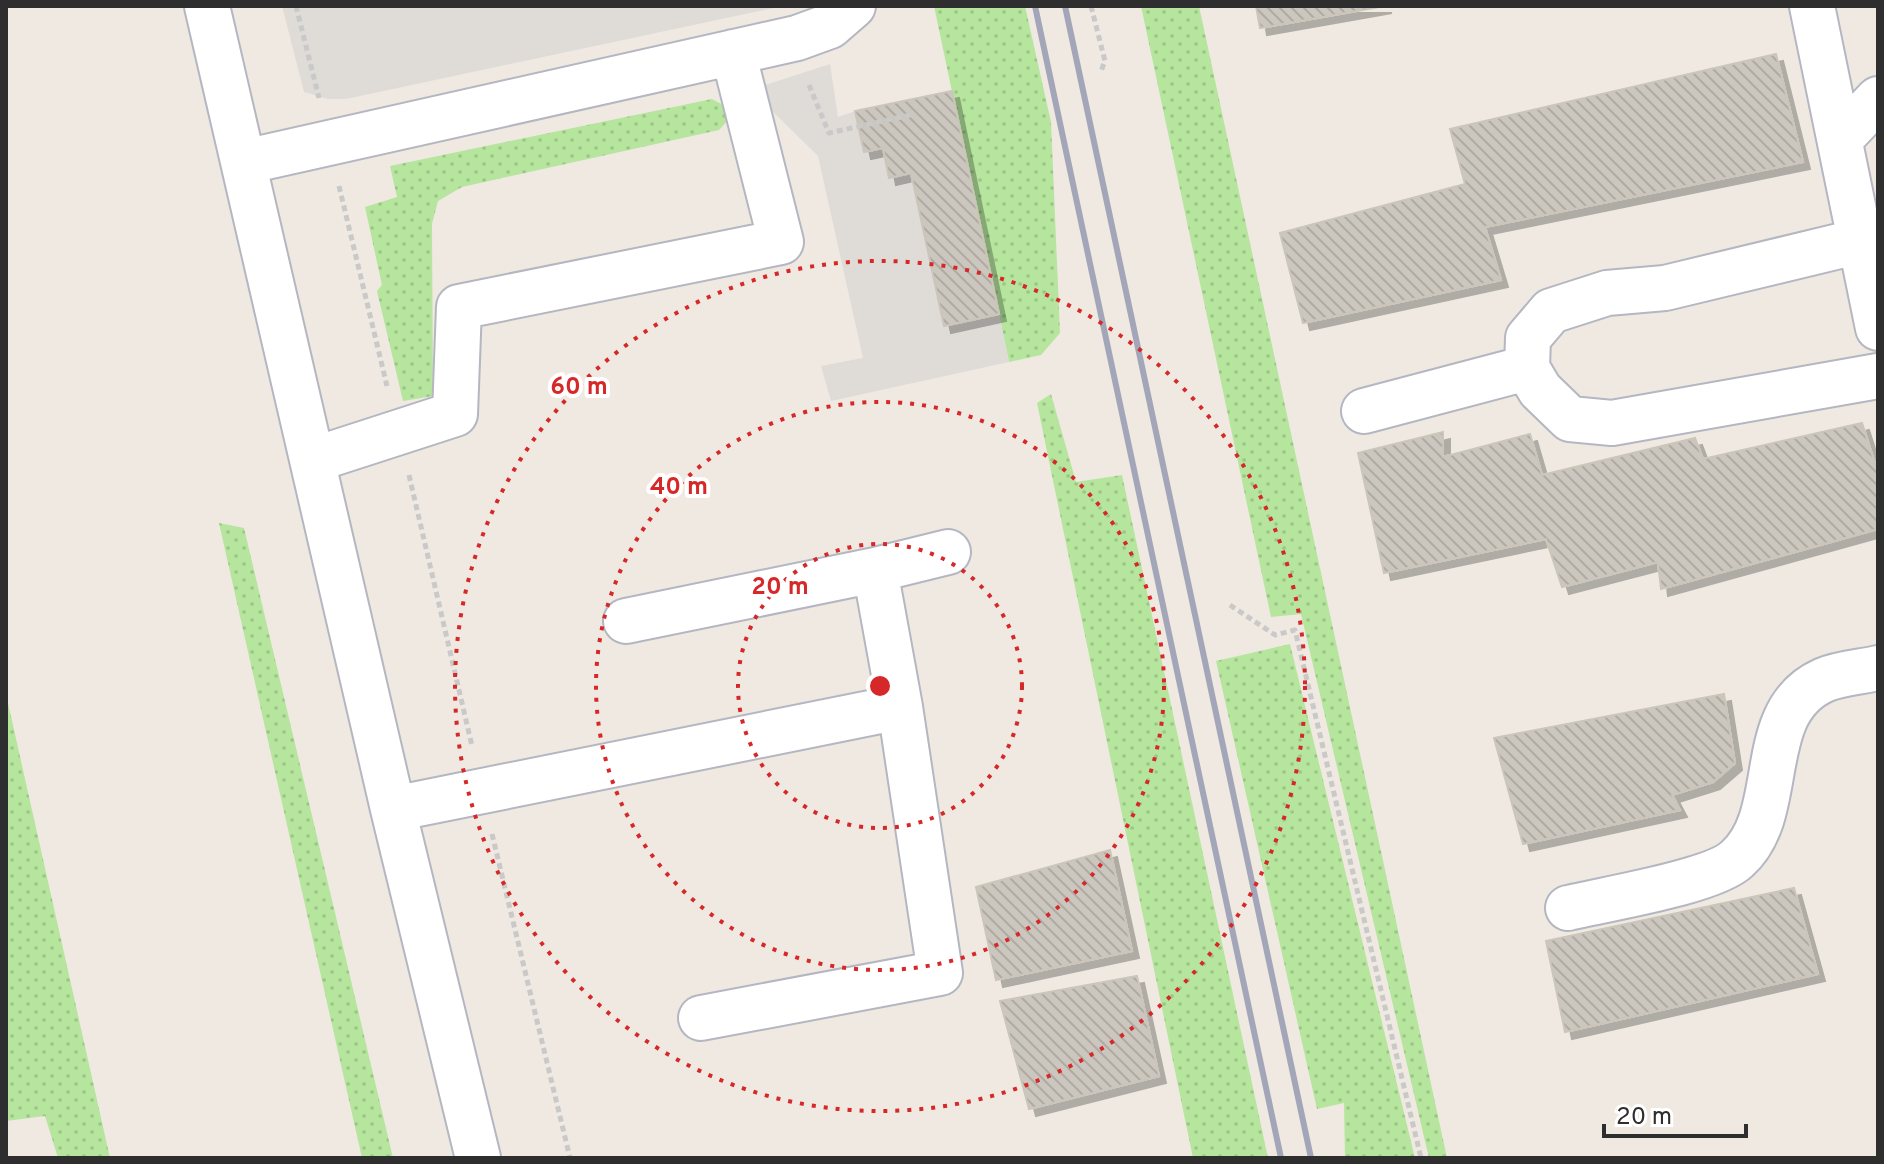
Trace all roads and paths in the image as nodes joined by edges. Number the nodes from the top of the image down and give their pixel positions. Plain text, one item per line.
1 (207, 6) edge
2 (296, 6) edge
3 (853, 6) edge
4 (1091, 6) edge
5 (1812, 6) edge
6 (733, 52) junction
7 (1101, 71) dead end
8 (809, 85) dead end
9 (318, 97) dead end
10 (1878, 99) edge
11 (910, 115) dead end
12 (1840, 139) junction
13 (244, 162) junction
14 (341, 191) dead end
15 (1860, 241) junction
16 (1878, 328) edge
17 (1527, 368) junction
18 (1878, 376) edge
19 (389, 395) dead end
20 (1364, 411) dead end
21 (313, 460) junction
22 (408, 474) dead end
23 (948, 552) dead end
24 (875, 570) junction
25 (1230, 605) dead end
26 (626, 621) dead end
27 (1878, 668) edge
28 (900, 707) junction
29 (472, 747) dead end
30 (393, 809) junction
31 (495, 844) dead end
32 (1568, 908) dead end
33 (701, 1018) dead end
34 (478, 1158) edge
35 (570, 1158) edge
36 (1421, 1158) edge

1 - 13 lane
2 - 9 path
3 - 6 lane
4 - 7 path
5 - 12 lane
6 - 13 lane
6 - 21 lane
8 - 11 path
10 - 12 lane
12 - 15 lane
13 - 21 lane
14 - 19 path
15 - 16 lane
15 - 17 lane
17 - 18 lane
17 - 20 lane
21 - 30 lane
22 - 29 path
23 - 24 lane
24 - 26 lane
24 - 28 lane
25 - 36 path
27 - 32 lane
28 - 30 lane
28 - 33 lane
30 - 34 lane
31 - 35 path

